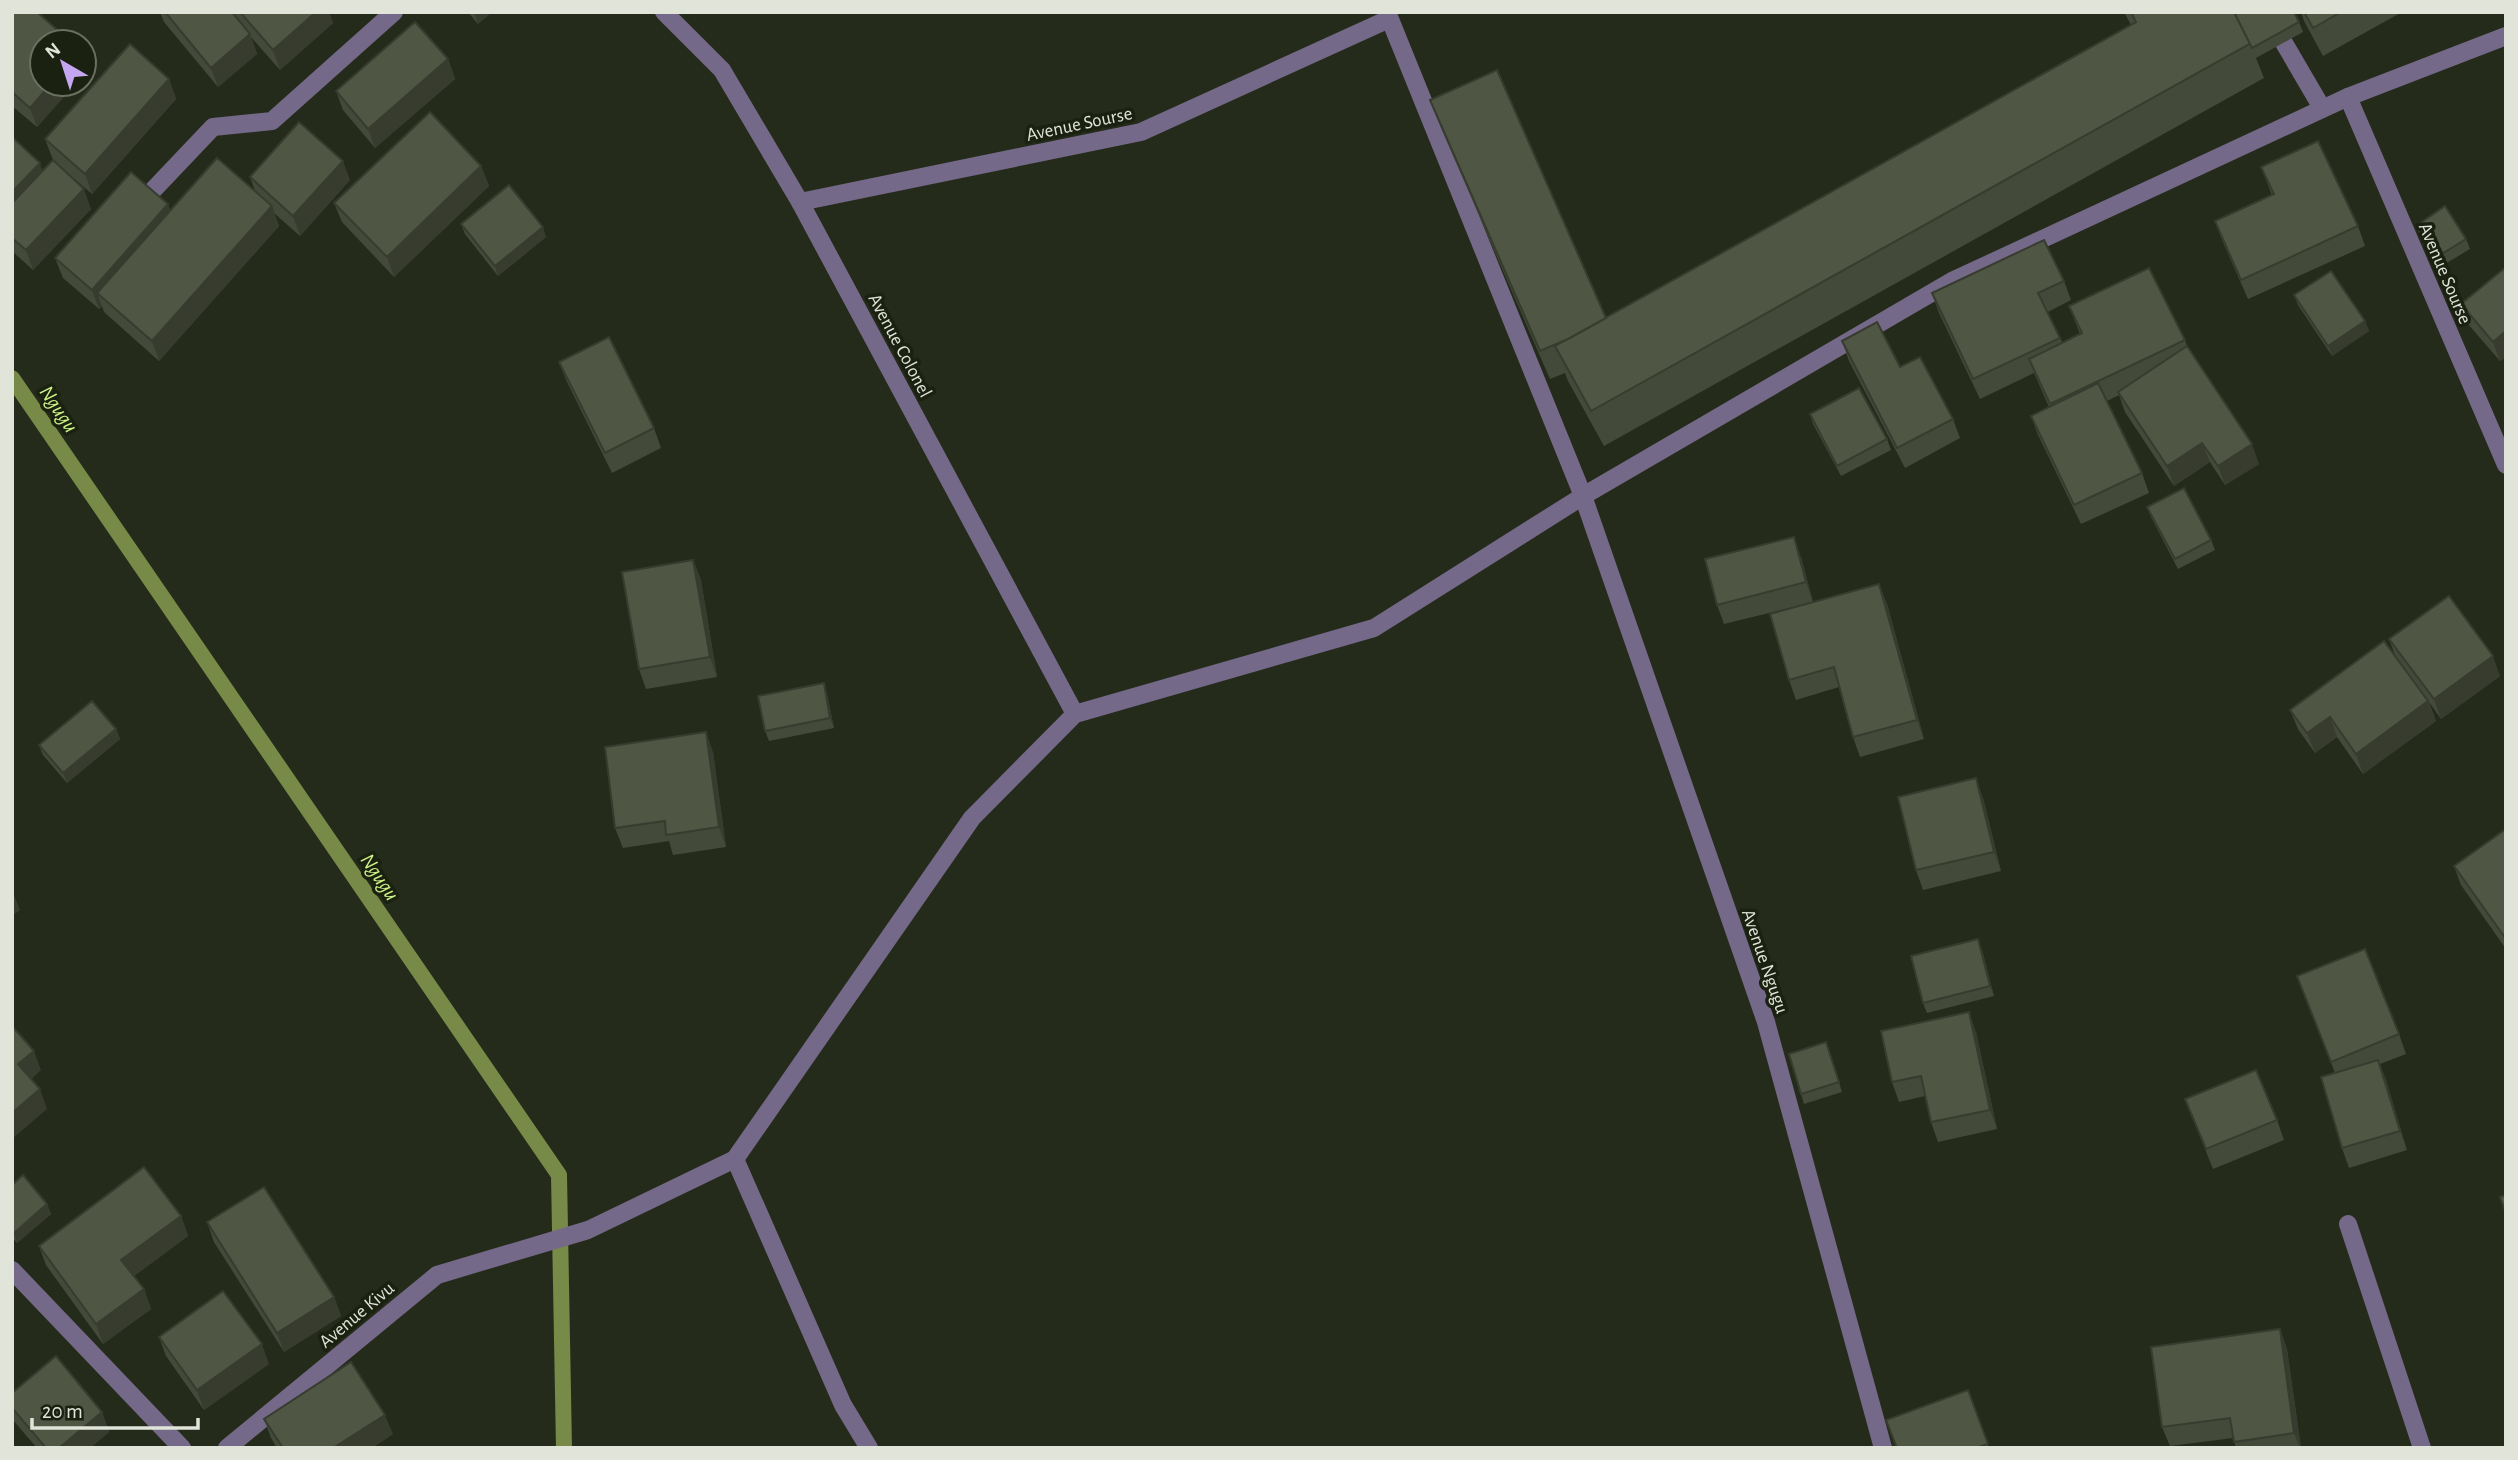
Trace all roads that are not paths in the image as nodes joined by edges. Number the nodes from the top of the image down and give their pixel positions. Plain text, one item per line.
1 (394, 12) edge
2 (664, 12) edge
3 (2266, 12) edge
4 (1388, 15) edge
5 (2506, 36) edge
6 (2348, 97) junction
7 (2322, 108) junction
8 (800, 202) junction
9 (122, 222) edge
10 (2506, 465) edge
11 (1583, 496) junction
12 (1075, 714) junction
13 (734, 1159) junction
14 (2348, 1224) dead end
15 (12, 1270) edge
16 (182, 1448) edge
17 (227, 1448) edge
18 (869, 1448) edge
19 (1882, 1448) edge
20 (2422, 1448) edge

1 - 9 street
2 - 8 street, Avenue Colonel
3 - 7 street
4 - 8 street, Avenue Sourse
4 - 11 street, Avenue Ngugu
5 - 6 street
6 - 7 street
6 - 10 street, Avenue Sourse
7 - 11 street
8 - 12 street, Avenue Colonel
11 - 12 street
11 - 19 street, Avenue Ngugu
12 - 13 street
13 - 17 street, Avenue Kivu
13 - 18 street
14 - 20 street
15 - 16 street

